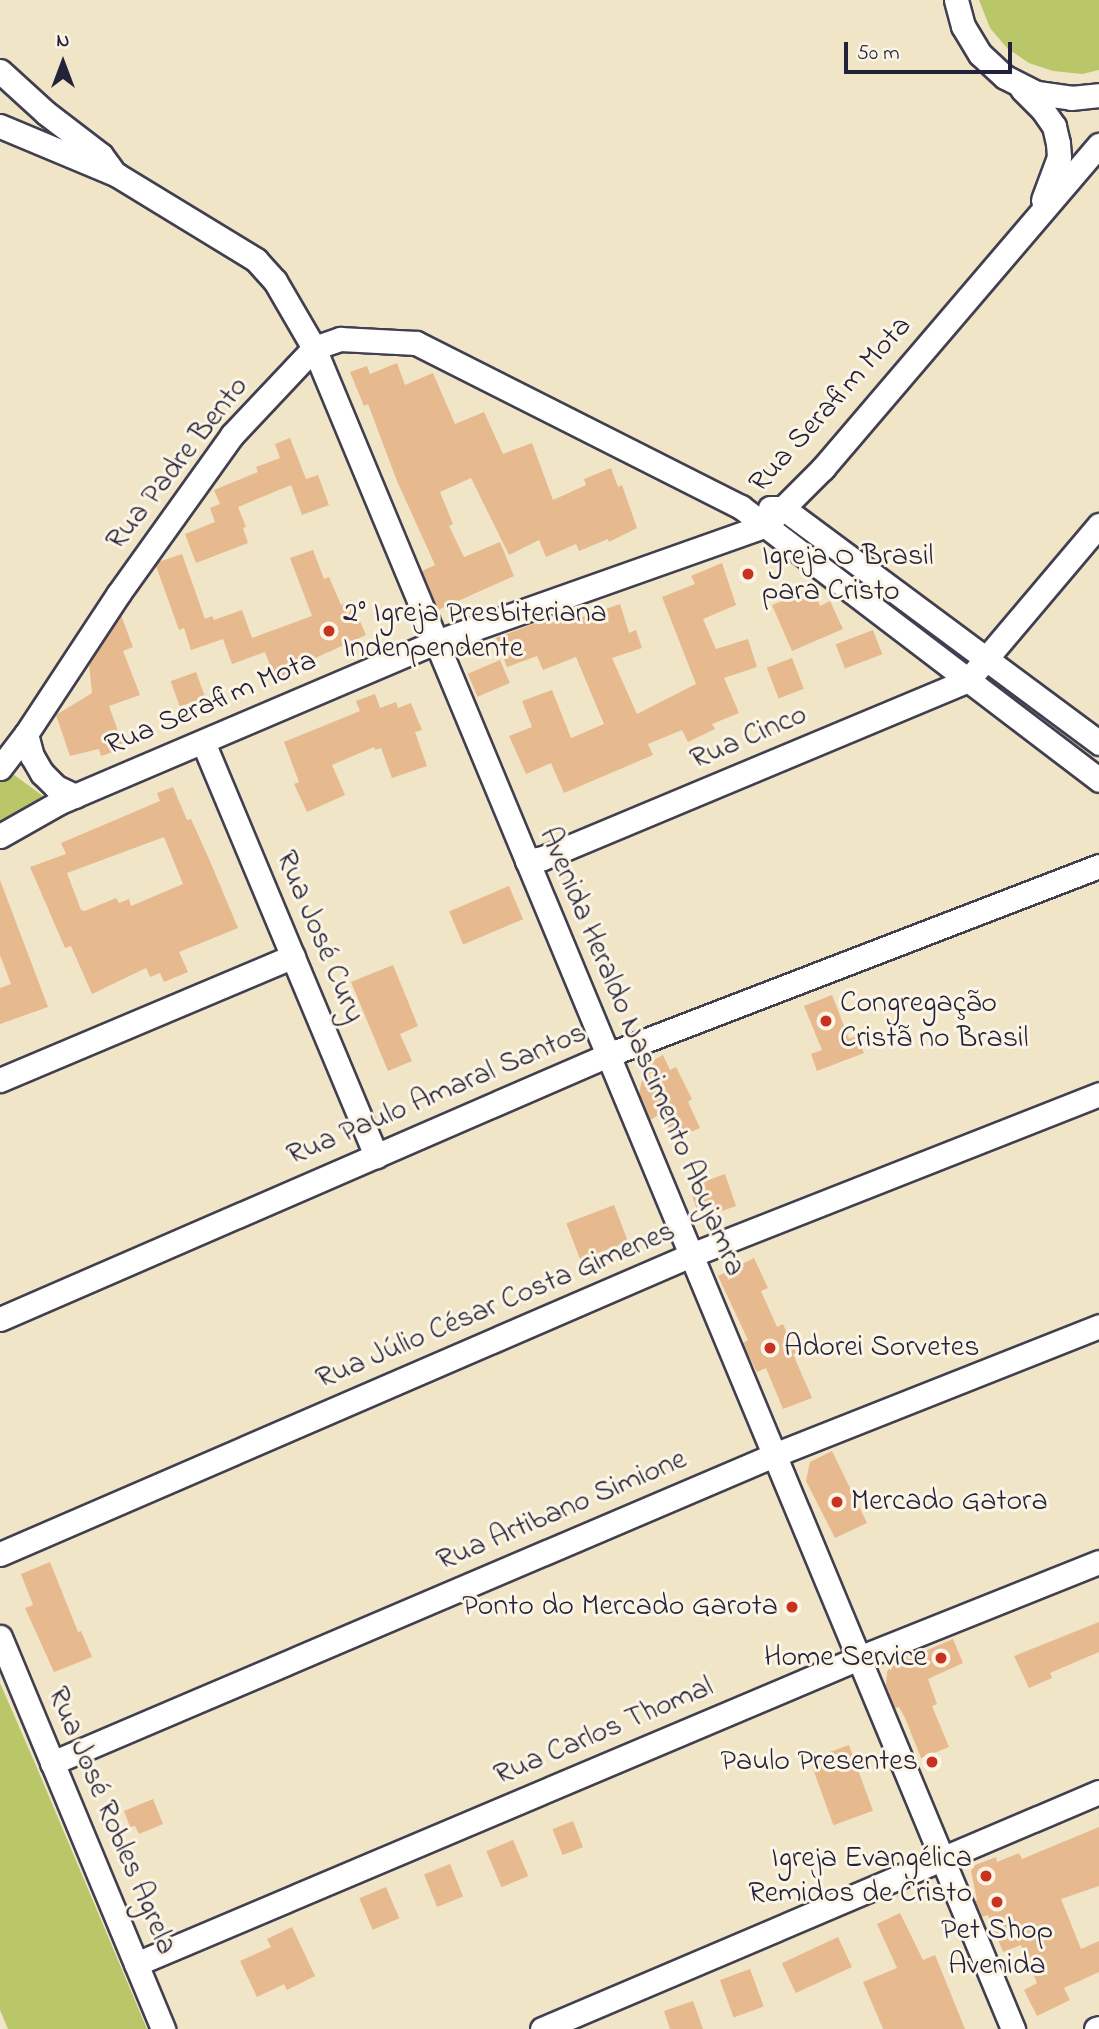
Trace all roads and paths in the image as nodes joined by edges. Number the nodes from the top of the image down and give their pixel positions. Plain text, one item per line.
1 (956, 0) edge
2 (0, 71) edge
3 (1005, 77) junction
4 (1099, 95) edge
5 (0, 126) edge
6 (1099, 145) edge
7 (117, 175) junction
8 (1032, 222) junction
9 (314, 348) junction
10 (741, 507) junction
11 (783, 508) junction
12 (766, 525) junction
13 (1099, 525) edge
14 (436, 642) junction
15 (985, 659) junction
16 (968, 680) junction
17 (26, 734) junction
18 (203, 741) junction
19 (1099, 743) edge
20 (0, 768) edge
21 (1099, 780) edge
22 (75, 796) junction
23 (0, 835) edge
24 (527, 861) junction
25 (1099, 866) edge
26 (293, 957) junction
27 (608, 1055) junction
28 (0, 1080) edge
29 (1099, 1094) edge
30 (376, 1156) junction
31 (691, 1255) junction
32 (0, 1319) edge
33 (1099, 1326) edge
34 (774, 1455) junction
35 (0, 1554) edge
36 (1099, 1562) edge
37 (0, 1637) edge
38 (859, 1658) junction
39 (52, 1763) junction
40 (1099, 1792) edge
41 (941, 1857) junction
42 (136, 1964) junction
43 (163, 2029) edge
44 (542, 2029) edge
45 (1013, 2029) edge

1 - 3 street
2 - 7 street, Avenida Heraldo Nascimento Abujamra
3 - 4 street
3 - 8 street
5 - 7 street, Avenida Heraldo Nascimento Abujamra
6 - 8 street, Rua Serafim Mota
7 - 9 street, Avenida Heraldo Nascimento Abujamra
8 - 11 street, Rua Serafim Mota
9 - 10 street
9 - 14 street, Avenida Heraldo Nascimento Abujamra
9 - 17 street, Rua Padre Bento
10 - 11 street
10 - 12 street
11 - 12 street, Rua Serafim Mota
11 - 15 street
12 - 14 street, Rua Serafim Mota
12 - 16 street
13 - 15 street, Rua Cinco
14 - 18 street, Rua Serafim Mota
14 - 24 street, Avenida Heraldo Nascimento Abujamra
15 - 16 street, Rua Cinco
15 - 19 street
16 - 21 street
16 - 24 street, Rua Cinco
17 - 20 street, Rua Padre Bento
17 - 22 street
18 - 22 street, Rua Serafim Mota
18 - 26 street, Rua José Cury
22 - 23 street, Rua Serafim Mota
24 - 27 street, Avenida Heraldo Nascimento Abujamra
25 - 27 street, Rua Paulo Amaral Santos
26 - 28 street
26 - 30 street, Rua José Cury
27 - 30 street, Rua Paulo Amaral Santos
27 - 31 street, Avenida Heraldo Nascimento Abujamra
29 - 31 street, Rua Júlio César Costa Gimenes
30 - 32 street, Rua Paulo Amaral Santos
31 - 34 street, Avenida Heraldo Nascimento Abujamra
31 - 35 street, Rua Júlio César Costa Gimenes
33 - 34 street, Rua Artibano Simione
34 - 38 street, Avenida Heraldo Nascimento Abujamra
34 - 39 street, Rua Artibano Simione
36 - 38 street, Rua Carlos Thomal
37 - 39 street, Rua José Robles Agrela
38 - 41 street, Avenida Heraldo Nascimento Abujamra
38 - 42 street, Rua Carlos Thomal
39 - 42 street, Rua José Robles Agrela
40 - 41 street
41 - 44 street
41 - 45 street, Avenida Heraldo Nascimento Abujamra
42 - 43 street, Rua José Robles Agrela

